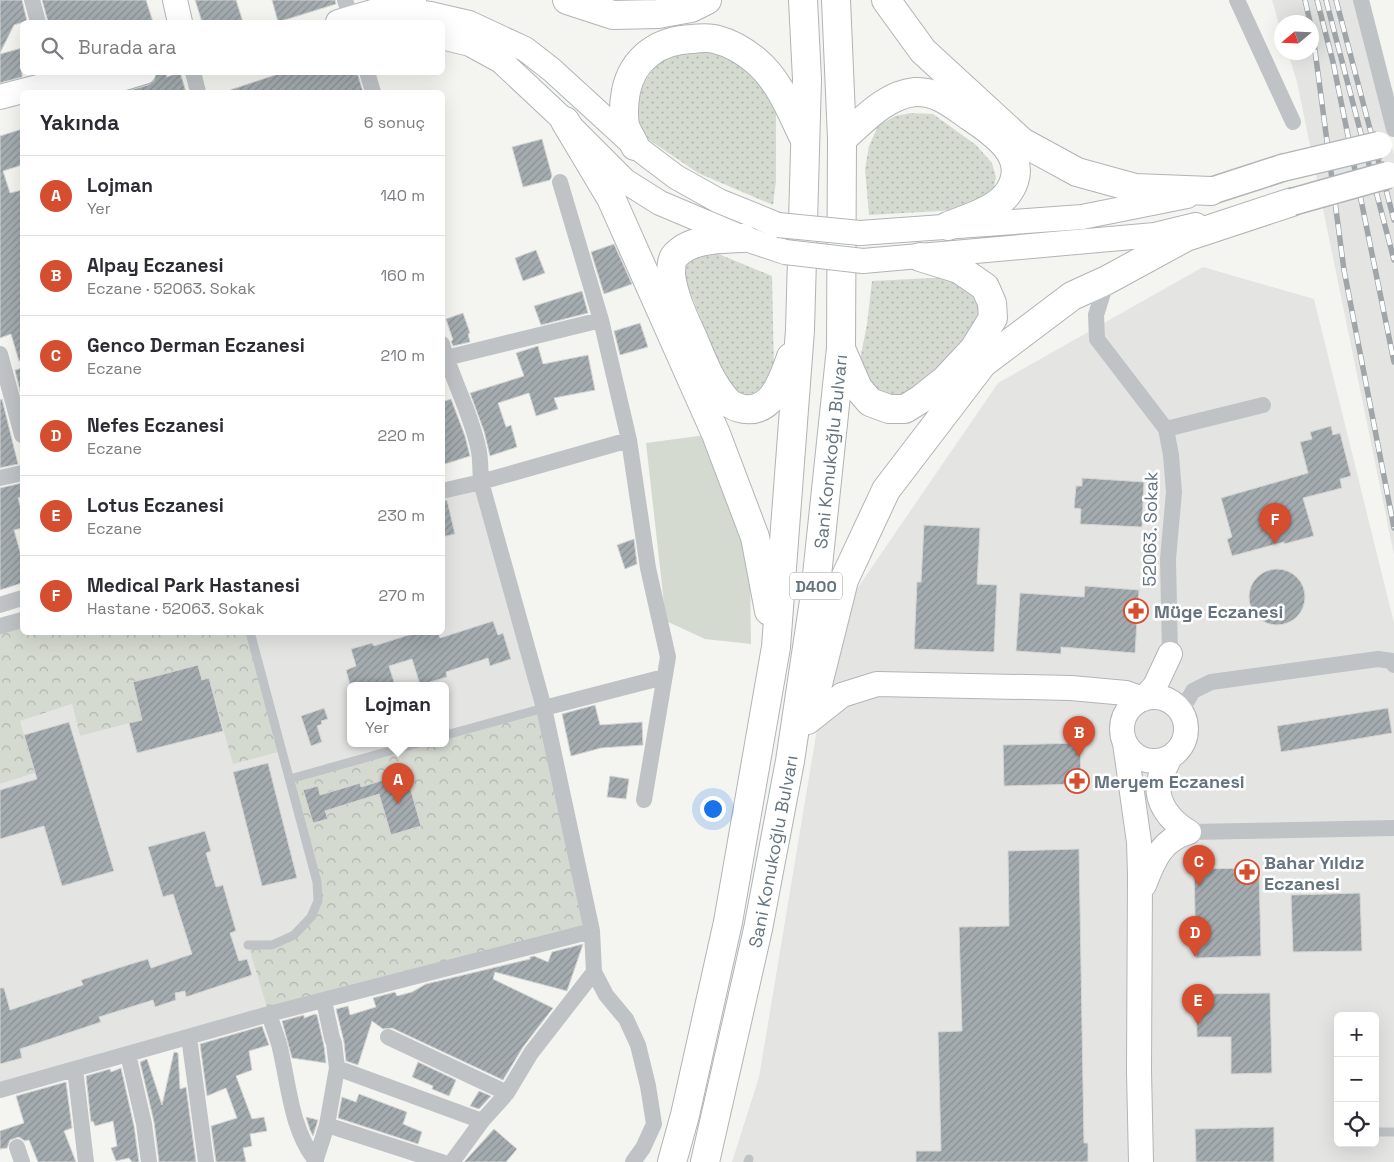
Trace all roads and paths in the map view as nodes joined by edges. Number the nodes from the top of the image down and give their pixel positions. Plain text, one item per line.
1 (32, 0) edge
2 (175, 0) edge
3 (412, 0) edge
4 (567, 0) edge
5 (707, 0) edge
6 (803, 0) edge
7 (836, 0) edge
8 (886, 0) edge
9 (1237, 0) edge
10 (1361, 0) edge
11 (386, 8) junction
12 (347, 16) edge
13 (37, 20) edge
14 (180, 20) edge
15 (445, 38) edge
16 (74, 75) edge
17 (134, 75) edge
18 (194, 75) edge
19 (368, 75) edge
20 (53, 78) edge
21 (85, 90) edge
22 (198, 90) edge
23 (372, 90) edge
24 (0, 97) edge
25 (20, 109) edge
26 (0, 114) edge
27 (565, 120) junction
28 (1293, 122) dead end
29 (842, 138) junction
30 (1389, 139) edge
31 (805, 142) junction
32 (635, 146) junction
33 (1391, 175) edge
34 (560, 182) dead end
35 (1211, 191) junction
36 (1292, 202) junction
37 (948, 226) junction
38 (742, 238) junction
39 (920, 256) junction
40 (1107, 280) junction
41 (601, 320) junction
42 (800, 330) junction
43 (841, 348) junction
44 (0, 354) edge
45 (445, 354) edge
46 (445, 356) edge
47 (1263, 405) dead end
48 (20, 428) edge
49 (1166, 429) junction
50 (629, 440) junction
51 (20, 473) edge
52 (0, 478) edge
53 (481, 482) junction
54 (445, 490) edge
55 (20, 599) edge
56 (0, 605) edge
57 (20, 621) edge
58 (0, 626) edge
59 (251, 635) edge
60 (776, 647) junction
61 (1170, 654) junction
62 (1394, 665) edge
63 (664, 678) junction
64 (1071, 688) junction
65 (1143, 699) junction
66 (544, 708) junction
67 (1181, 711) junction
68 (808, 722) junction
69 (449, 734) edge
70 (1124, 738) junction
71 (404, 747) edge
72 (1170, 757) junction
73 (790, 761) junction
74 (290, 779) junction
75 (644, 800) dead end
76 (1394, 828) edge
77 (1189, 832) junction
78 (1140, 892) junction
79 (592, 931) junction
80 (248, 946) dead end
81 (594, 972) junction
82 (324, 1001) junction
83 (269, 1014) junction
84 (189, 1036) junction
85 (388, 1037) dead end
86 (128, 1054) junction
87 (337, 1068) junction
88 (75, 1069) junction
89 (0, 1090) edge
90 (507, 1093) junction
91 (482, 1121) junction
92 (327, 1126) junction
93 (1379, 1132) edge
94 (1394, 1132) edge
95 (460, 1159) edge
96 (316, 1161) edge
97 (86, 1162) edge
98 (149, 1162) edge
99 (206, 1162) edge
100 (442, 1162) edge
101 (633, 1162) edge
102 (672, 1162) edge
103 (705, 1162) edge
104 (1141, 1162) edge

1 - 13 street
2 - 14 main road
3 - 11 highway
4 - 5 highway
6 - 31 highway, Sani Konukoğlu Bulvarı / D400
7 - 29 highway, Sani Konukoğlu Bulvarı / D400
8 - 35 highway
9 - 28 street
10 - 30 street
11 - 12 main road
11 - 32 main road
15 - 27 main road
16 - 20 main road
17 - 21 main road
18 - 22 street
19 - 23 street
20 - 24 main road
25 - 26 main road
27 - 38 main road
27 - 60 highway
29 - 37 highway
29 - 43 highway, Sani Konukoğlu Bulvarı / D400
30 - 35 main road, bridge
31 - 32 highway
31 - 42 highway, Sani Konukoğlu Bulvarı / D400
32 - 37 main road, bridge
33 - 36 main road, bridge
34 - 41 street
35 - 37 main road
36 - 39 main road
36 - 40 highway
38 - 39 main road, bridge
38 - 42 highway
39 - 43 highway
40 - 49 street, 52063. Sokak
40 - 68 highway
41 - 45 street
41 - 50 street
42 - 60 highway, Sani Konukoğlu Bulvarı / D400
43 - 73 highway, Sani Konukoğlu Bulvarı / D400
44 - 48 street
46 - 53 street
47 - 49 street
49 - 61 street, 52063. Sokak
50 - 53 street
50 - 63 street
51 - 52 street
53 - 54 street
53 - 66 street
55 - 56 street
57 - 58 street
59 - 74 lane
60 - 102 highway, Sani Konukoğlu Bulvarı / D400
61 - 65 main road
61 - 67 main road
62 - 67 street
63 - 66 street
63 - 75 street
64 - 65 main road
64 - 68 main road
64 - 70 main road
65 - 67 main road
65 - 70 main road
66 - 69 lane
66 - 79 street
67 - 72 main road
68 - 73 highway
70 - 72 main road
70 - 78 main road
71 - 74 lane
72 - 77 main road
73 - 103 highway, Sani Konukoğlu Bulvarı / D400
74 - 80 lane
76 - 77 street
77 - 78 main road
78 - 104 main road
79 - 81 street
79 - 82 street
81 - 90 street
81 - 101 street
82 - 83 street
82 - 87 street
83 - 84 street
83 - 96 street
84 - 86 street
84 - 99 street
85 - 90 street
86 - 88 street
86 - 98 street
87 - 91 street
87 - 92 street
88 - 89 street
88 - 97 street
90 - 91 street
91 - 95 street
92 - 96 street
92 - 100 street
93 - 94 lane

